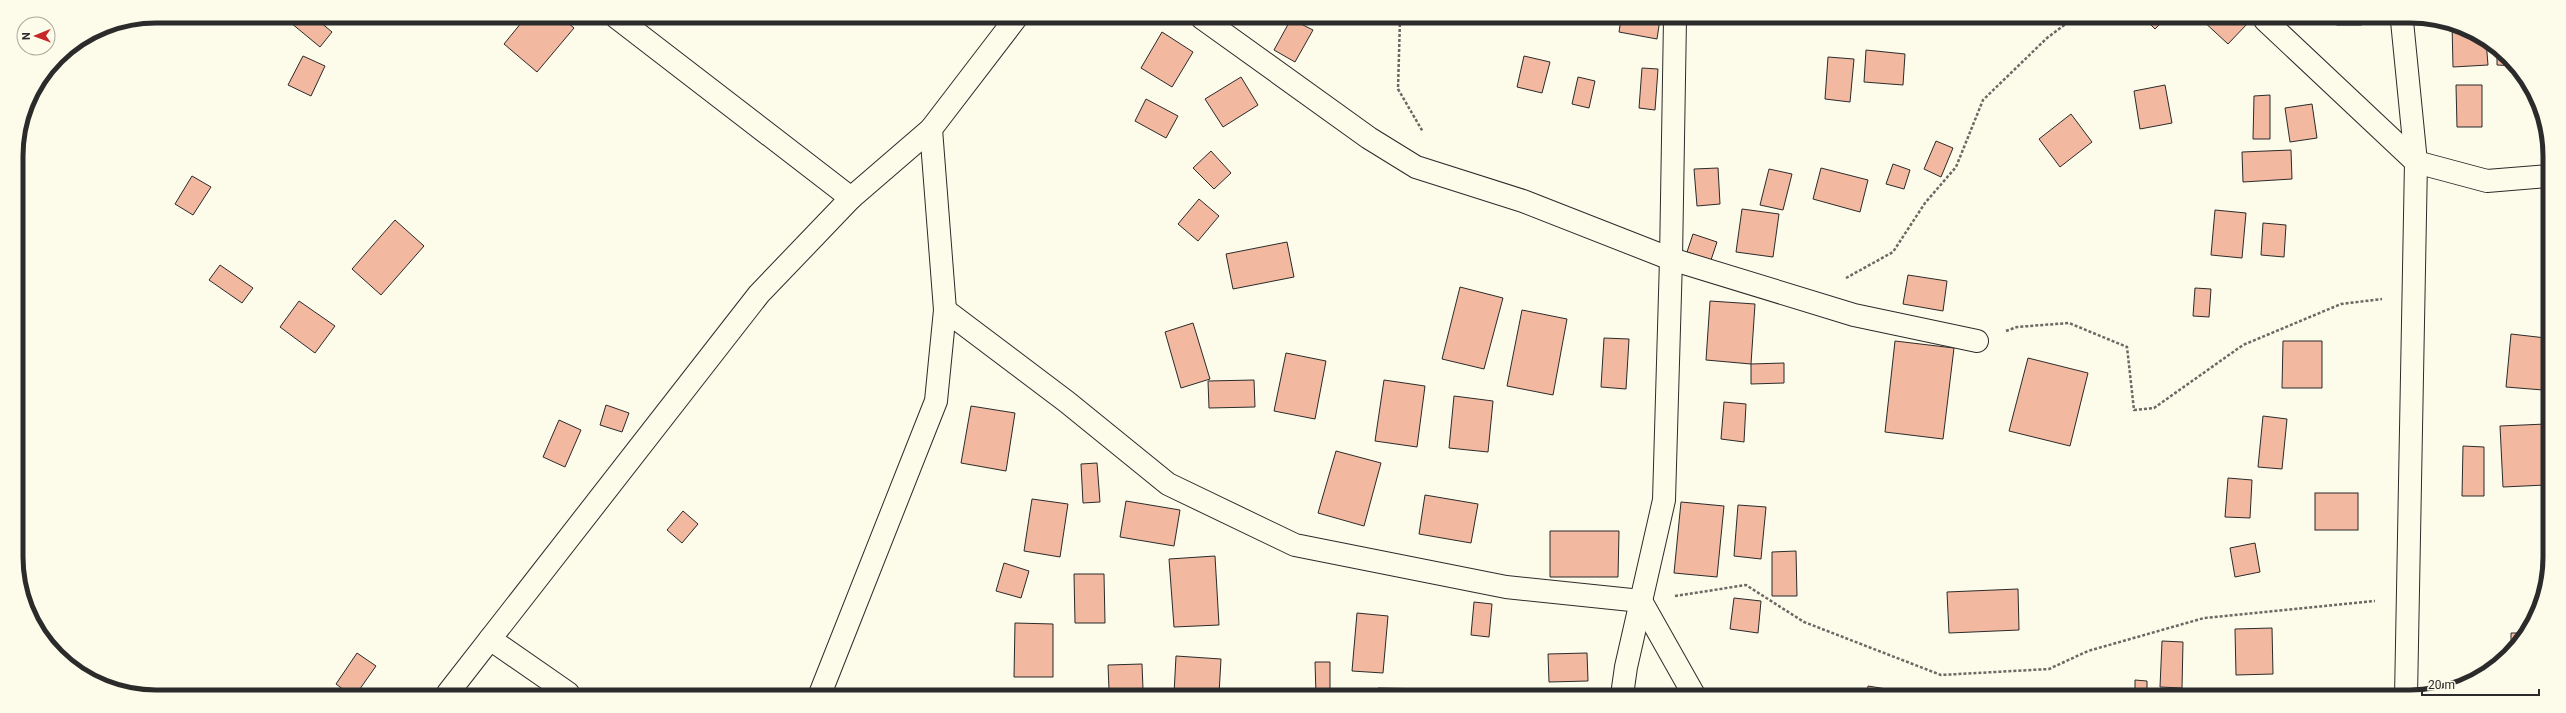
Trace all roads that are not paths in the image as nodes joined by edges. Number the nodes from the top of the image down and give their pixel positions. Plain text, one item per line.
1 (624, 23) edge
2 (1012, 23) edge
3 (1209, 23) edge
4 (1675, 23) edge
5 (2268, 23) edge
6 (2402, 23) edge
7 (931, 128) junction
8 (2416, 162) junction
9 (2543, 176) edge
10 (851, 198) junction
11 (1671, 259) junction
12 (945, 310) junction
13 (1977, 341) road end
14 (1641, 601) junction
15 (490, 639) junction
16 (450, 690) edge
17 (564, 690) edge
18 (822, 690) edge
19 (1623, 690) edge
20 (1691, 690) edge
21 (2406, 690) edge

1 - 10 street
2 - 7 street
3 - 11 street
4 - 11 street
5 - 8 street
6 - 8 street
7 - 10 street
7 - 12 street
8 - 9 street
8 - 21 street
10 - 15 street
11 - 13 street
11 - 14 street
12 - 14 street
12 - 18 street
14 - 19 street
14 - 20 street
15 - 16 street
15 - 17 street

